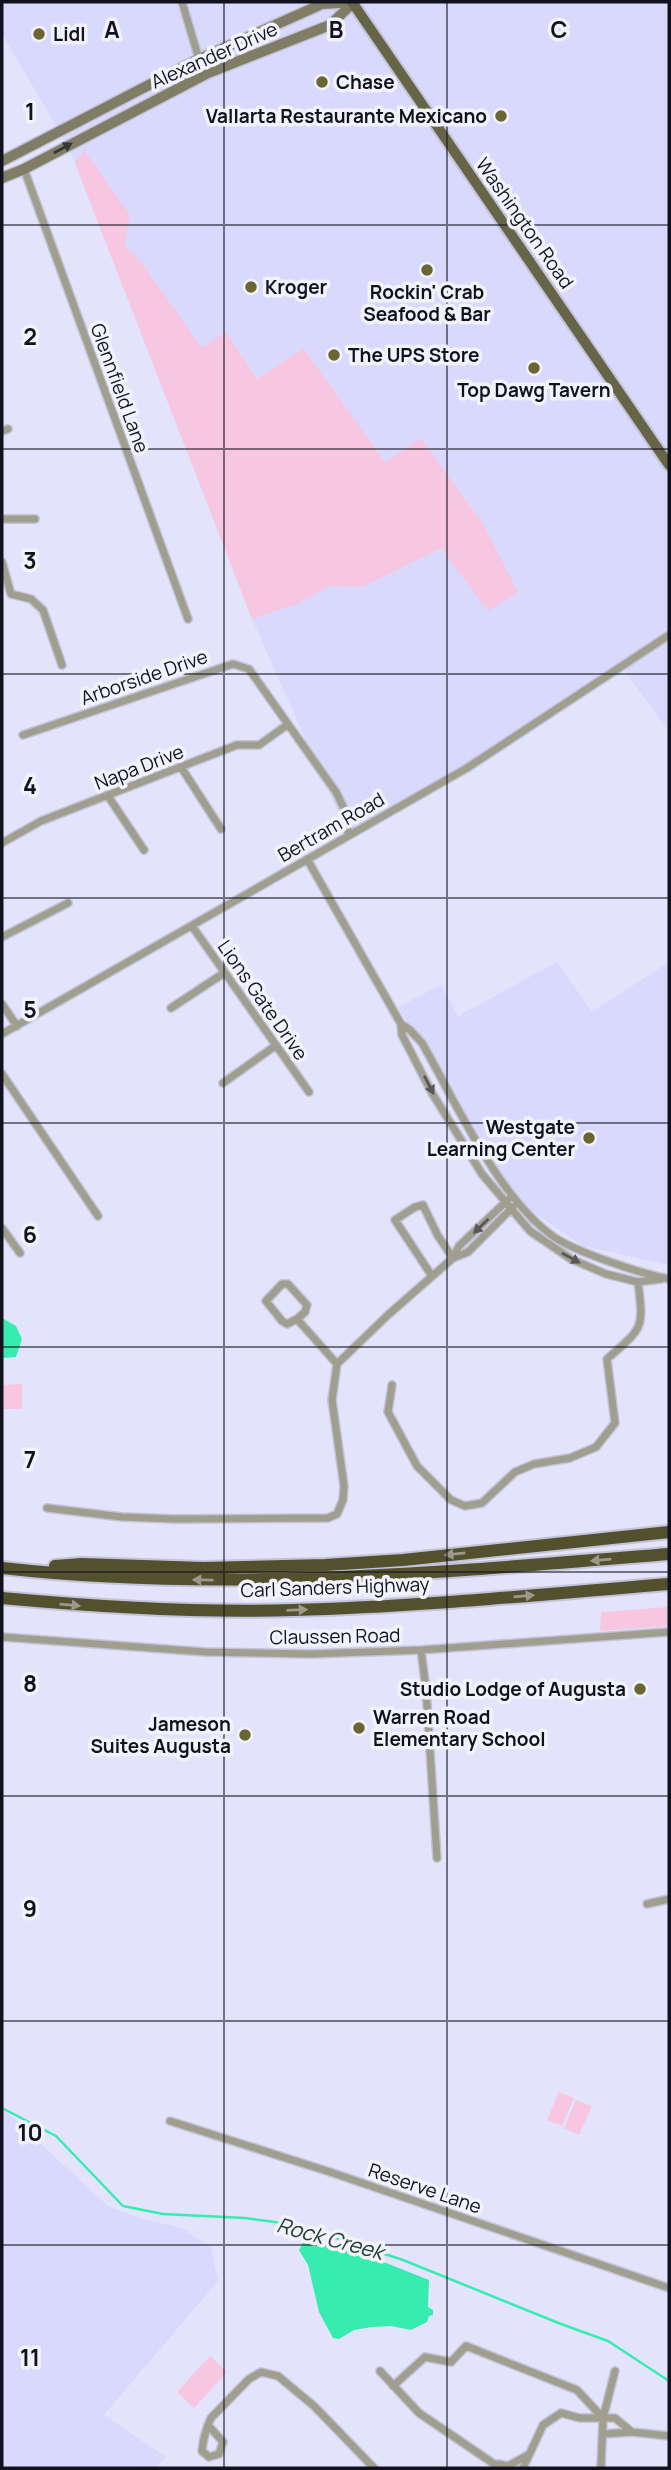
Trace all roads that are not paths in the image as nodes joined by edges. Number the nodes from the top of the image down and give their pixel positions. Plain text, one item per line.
1 (182, 2) edge
2 (353, 2) edge
3 (199, 59) junction
4 (2, 161) edge
5 (24, 169) junction
6 (2, 178) edge
7 (669, 465) edge
8 (2, 519) edge
9 (35, 519) dead end
10 (2, 562) edge
11 (11, 594) junction
12 (2, 597) edge
13 (188, 619) dead end
14 (669, 635) edge
15 (62, 665) dead end
16 (288, 725) junction
17 (23, 735) dead end
18 (181, 767) junction
19 (108, 796) junction
20 (221, 829) dead end
21 (348, 835) junction
22 (2, 843) edge
23 (144, 850) dead end
24 (307, 859) junction
25 (68, 903) dead end
26 (192, 926) junction
27 (2, 937) edge
28 (224, 973) junction
29 (2, 1003) edge
30 (171, 1008) dead end
31 (401, 1024) junction
32 (16, 1026) junction
33 (2, 1034) edge
34 (275, 1046) junction
35 (2, 1074) edge
36 (223, 1083) dead end
37 (309, 1092) dead end
38 (512, 1196) junction
39 (504, 1203) junction
40 (517, 1203) junction
41 (510, 1210) junction
42 (98, 1216) dead end
43 (2, 1230) edge
44 (20, 1253) dead end
45 (453, 1258) junction
46 (432, 1276) junction
47 (667, 1279) edge
48 (638, 1282) junction
49 (297, 1319) junction
50 (337, 1364) junction
51 (392, 1385) dead end
52 (47, 1508) dead end
53 (669, 1532) edge
54 (669, 1554) edge
55 (4, 1568) edge
56 (669, 1584) edge
57 (2, 1598) edge
58 (669, 1632) edge
59 (2, 1637) edge
60 (421, 1650) junction
61 (437, 1858) dead end
62 (669, 1899) edge
63 (647, 1904) dead end
64 (170, 2121) dead end
65 (669, 2288) edge
66 (380, 2371) dead end
67 (615, 2371) dead end
68 (393, 2386) junction
69 (603, 2418) junction
70 (208, 2425) dead end
71 (632, 2432) junction
72 (603, 2434) junction
73 (669, 2435) edge
74 (530, 2453) junction
75 (497, 2466) edge
76 (374, 2468) edge
77 (523, 2468) edge
78 (601, 2468) edge

1 - 3 street
2 - 3 main road, Alexander Drive
5 -> 2 main road, Alexander Drive
2 - 7 main road, Washington Road
3 - 4 main road, Alexander Drive
5 - 6 main road, Alexander Drive
5 - 13 street, Glennfield Lane
8 - 9 street
10 - 11 street
11 - 12 street
11 - 15 street
14 - 21 street, Bertram Road
16 - 17 street, Arborside Drive
16 - 18 street, Napa Drive
16 - 21 street, Arborside Drive
18 - 19 street, Napa Drive
18 - 20 street
19 - 22 street, Napa Drive
19 - 23 street
21 - 24 street, Bertram Road
24 - 26 street, Bertram Road
24 - 31 street
25 - 27 street
26 - 28 street, Lions Gate Drive
26 - 32 street, Bertram Road
28 - 30 street
28 - 34 street, Lions Gate Drive
29 - 32 street
31 - 38 street
31 -> 39 street
32 - 33 street, Bertram Road
34 - 36 street
34 - 37 street, Lions Gate Drive
35 - 42 street
38 - 39 street
38 - 40 street
39 - 41 street
39 -> 45 street
40 - 41 street
40 - 47 street
41 - 45 street
41 -> 48 street
43 - 44 street
45 - 46 street
45 - 46 street
46 - 50 street
47 - 48 street
48 - 51 street
49 - 49 street
49 - 50 street
50 - 52 street
53 -> 55 highway
54 -> 55 highway, Carl Sanders Highway
57 -> 56 highway, Carl Sanders Highway
58 - 60 street, Claussen Road
59 - 60 street, Claussen Road
60 - 61 street
62 - 63 street
64 - 65 street, Reserve Lane
66 - 68 street
67 - 69 street
68 - 69 street
68 - 75 street
69 - 71 street
69 - 72 street
69 - 74 street
70 - 76 street
71 - 72 street
71 - 73 street
72 - 78 street
74 - 75 street
74 - 77 street

